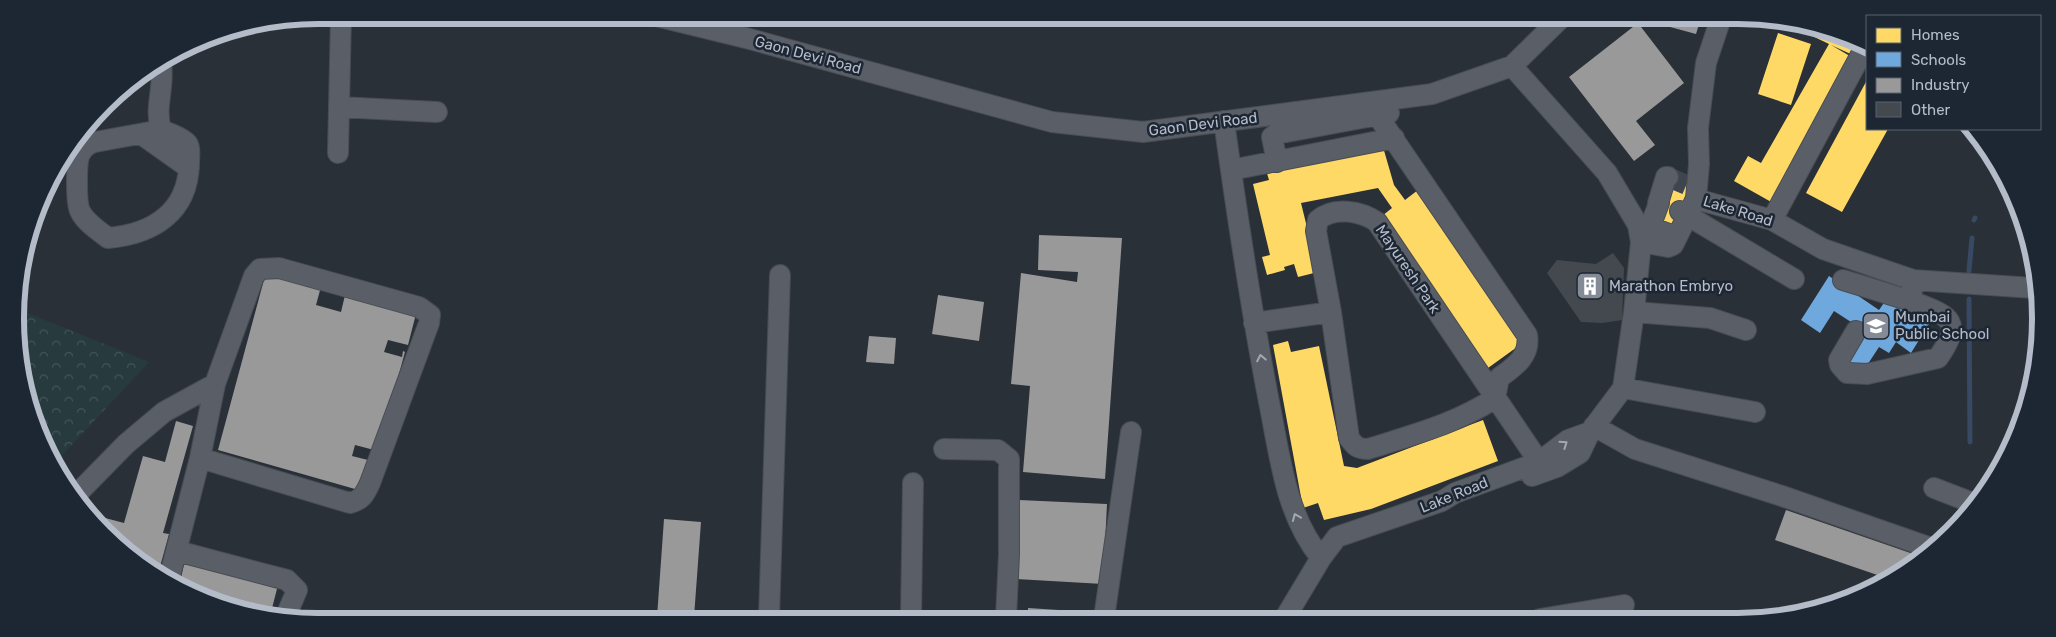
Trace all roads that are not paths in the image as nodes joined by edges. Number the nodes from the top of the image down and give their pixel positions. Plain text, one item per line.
1 (341, 24) edge
2 (716, 24) edge
3 (1555, 24) edge
4 (1719, 24) edge
5 (1863, 52) edge
6 (1512, 66) junction
7 (162, 69) edge
8 (339, 107) junction
9 (1374, 109) junction
10 (1400, 110) dead end
11 (437, 112) dead end
12 (1224, 120) junction
13 (161, 130) junction
14 (140, 134) junction
15 (1394, 138) junction
16 (338, 153) dead end
17 (1277, 162) junction
18 (189, 168) junction
19 (1231, 170) junction
20 (1668, 177) dead end
21 (1687, 205) junction
22 (1772, 220) junction
23 (1646, 238) junction
24 (780, 275) dead end
25 (1794, 279) dead end
26 (1843, 280) dead end
27 (1912, 280) junction
28 (2031, 288) edge
29 (1911, 301) junction
30 (1331, 312) junction
31 (1634, 312) junction
32 (1254, 324) junction
33 (1746, 330) dead end
34 (1856, 331) dead end
35 (215, 384) junction
36 (1623, 388) junction
37 (1495, 398) junction
38 (1755, 412) dead end
39 (1592, 429) junction
40 (1131, 432) dead end
41 (944, 449) dead end
42 (200, 458) junction
43 (1538, 465) junction
44 (913, 483) dead end
45 (1934, 488) dead end
46 (80, 491) edge
47 (1968, 501) edge
48 (1415, 503) dead end
49 (1925, 546) edge
50 (176, 551) junction
51 (1320, 558) junction
52 (170, 574) edge
53 (1624, 606) dead end
54 (288, 612) edge
55 (769, 613) edge
56 (911, 613) edge
57 (1006, 613) edge
58 (1105, 613) edge
59 (1288, 613) edge
60 (1579, 613) edge

1 - 8 street
2 - 12 street, Gaon Devi Road
3 - 6 street, Gaon Devi Road
4 - 21 street
5 - 22 street
6 - 9 street, Gaon Devi Road
6 - 23 street
7 - 13 street
8 - 11 street
8 - 16 street
9 - 10 street
9 - 12 street, Gaon Devi Road
9 - 15 street
9 - 17 street
12 - 19 street
13 - 14 street
13 - 18 street
14 - 18 street
14 - 18 street
15 - 17 street
15 - 37 street
17 - 19 street
19 - 32 street
20 - 23 street
21 - 22 street, Lake Road
21 - 23 street, Lake Road
21 - 25 street
22 - 27 street, Lake Road
23 - 31 street
24 - 55 street
26 - 29 street
27 - 28 street, Lake Road
27 - 29 street
29 - 34 street
30 - 32 street
30 - 37 street
30 - 37 street, Mayuresh Park
31 - 33 street
31 - 36 street
51 -> 32 street
35 - 42 street
35 - 42 street
35 - 46 street
36 - 38 street
36 - 39 street
37 - 43 street
39 - 43 street
39 - 49 street
40 - 58 street
41 - 57 street
42 - 50 street
43 - 48 street
43 - 51 street, Lake Road
44 - 56 street
45 - 47 street
50 - 52 street
50 - 54 street
51 - 59 street, Lake Road
53 - 60 street

